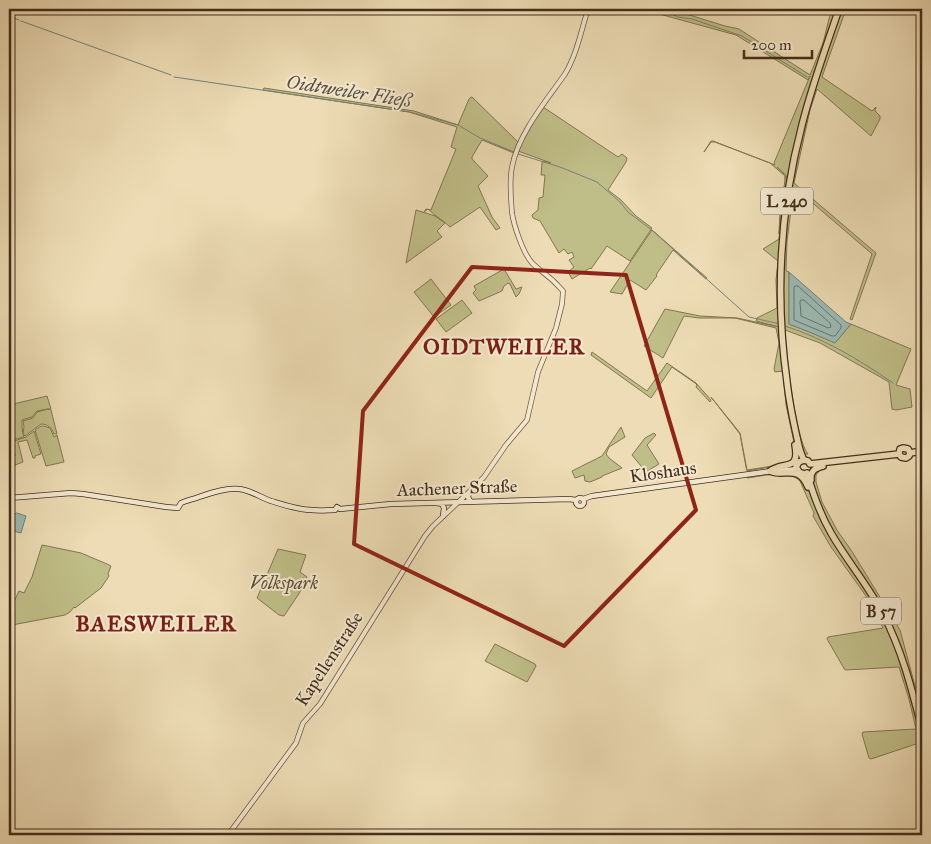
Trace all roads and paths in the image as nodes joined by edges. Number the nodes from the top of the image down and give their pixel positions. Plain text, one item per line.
1 (588, 9) edge
2 (839, 9) edge
3 (795, 431) junction
4 (922, 451) edge
5 (838, 462) junction
6 (799, 464) junction
7 (808, 470) junction
8 (770, 471) junction
9 (469, 493) junction
10 (9, 498) edge
11 (814, 499) junction
12 (576, 500) joint
13 (470, 501) junction
14 (436, 502) junction
15 (458, 502) junction
16 (443, 516) junction
17 (922, 729) edge
18 (228, 835) edge

1 - 9 street, Kapellenstraße
2 - 3 main road, L 240
3 - 5 main road
3 - 6 main road, L 240
3 - 8 main road
4 - 5 main road, B 57
5 - 7 main road, B 57
5 - 11 main road, B 57
6 - 7 main road
6 - 7 main road
6 - 8 main road, Kloshaus
7 - 11 main road, B 57
8 - 11 main road
8 - 12 main road, Kloshaus
9 - 13 main road
9 - 15 street, Kapellenstraße
10 - 14 main road, Aachener Straße
11 - 17 main road, B 57
12 - 13 main road, Aachener Straße
13 - 15 main road, Aachener Straße
14 - 15 main road, Aachener Straße
14 - 16 main road
15 - 16 street, Kapellenstraße
16 - 18 street, Kapellenstraße

